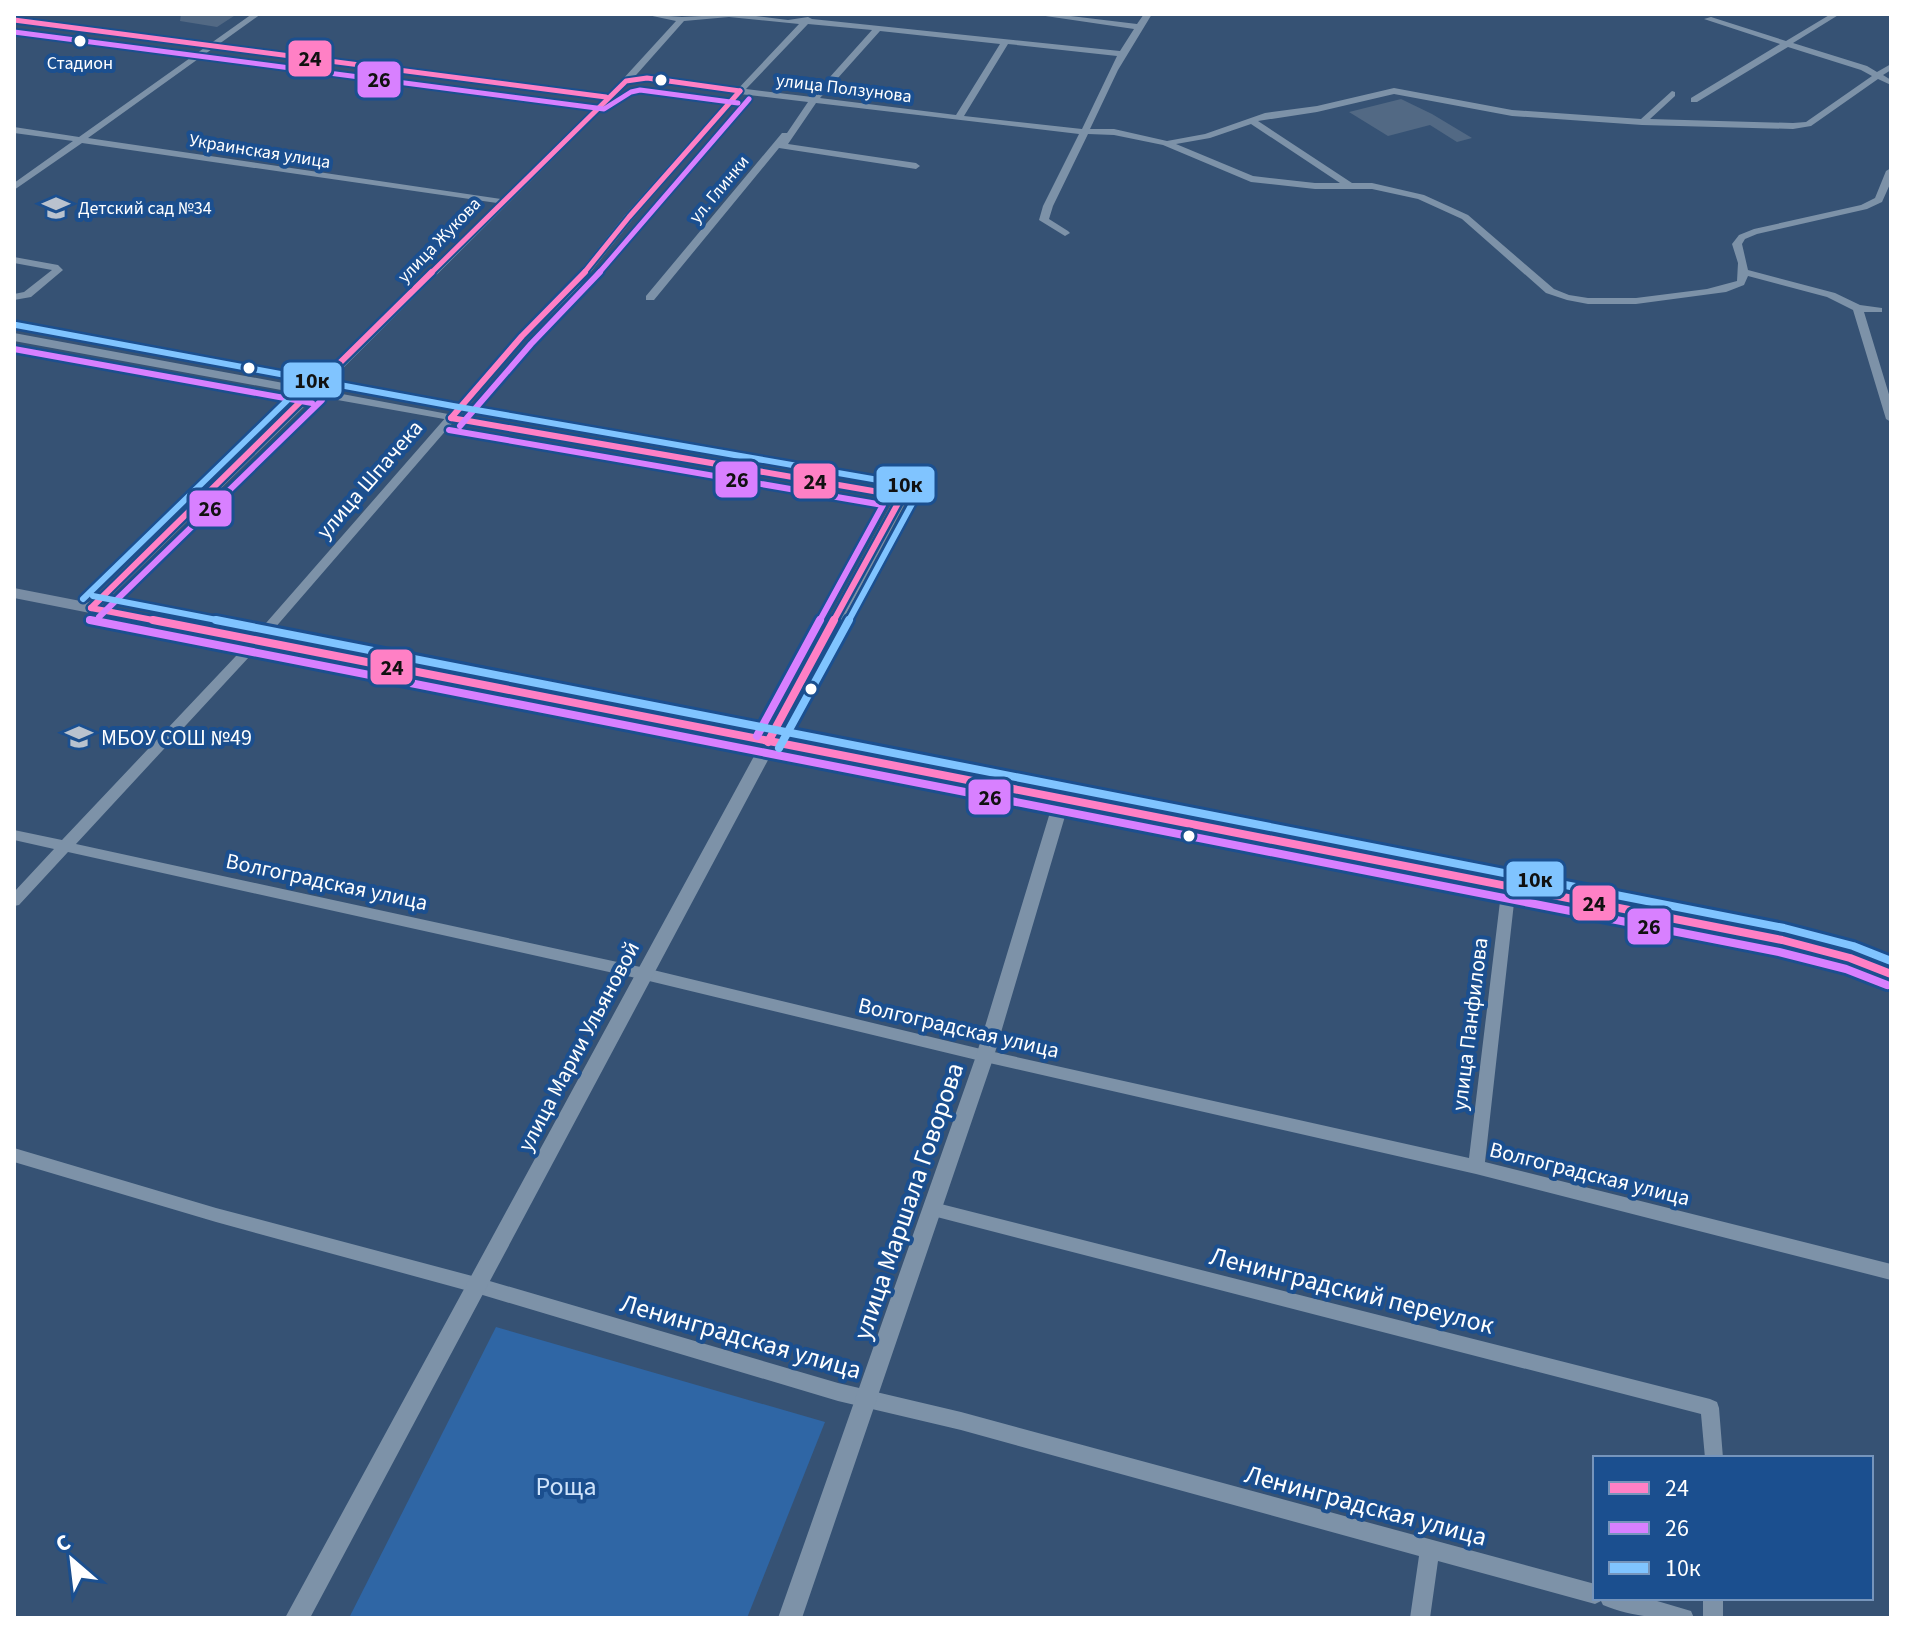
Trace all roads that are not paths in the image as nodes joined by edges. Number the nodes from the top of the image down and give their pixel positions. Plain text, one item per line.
1 (257, 14) edge
2 (647, 14) edge
3 (819, 14) edge
4 (1036, 14) edge
5 (1148, 14) edge
6 (1836, 14) edge
7 (682, 19) junction
8 (1708, 19) dead end
9 (14, 20) edge
10 (804, 21) junction
11 (1138, 27) junction
12 (879, 28) junction
13 (1005, 42) junction
14 (1786, 44) junction
15 (210, 46) junction
16 (1124, 54) junction
17 (1891, 66) edge
18 (1879, 74) junction
19 (626, 81) junction
20 (1891, 83) edge
21 (740, 91) junction
22 (1672, 94) dead end
23 (606, 97) junction
24 (1694, 100) dead end
25 (813, 101) junction
26 (958, 118) junction
27 (1251, 120) junction
28 (1642, 122) junction
29 (14, 130) edge
30 (1084, 131) junction
31 (80, 140) junction
32 (1166, 143) junction
33 (916, 166) dead end
34 (1891, 171) edge
35 (1350, 186) junction
36 (14, 187) edge
37 (501, 202) junction
38 (1065, 233) dead end
39 (14, 260) edge
40 (1744, 272) junction
41 (14, 297) edge
42 (650, 298) dead end
43 (1858, 308) junction
44 (1878, 310) dead end
45 (14, 337) edge
46 (314, 391) junction
47 (451, 418) junction
48 (1891, 419) edge
49 (14, 593) edge
50 (91, 608) junction
51 (257, 641) junction
52 (768, 742) junction
53 (1063, 796) junction
54 (14, 835) edge
55 (63, 848) junction
56 (1509, 885) junction
57 (14, 901) edge
58 (645, 974) junction
59 (1891, 974) edge
60 (985, 1056) junction
61 (14, 1155) edge
62 (1476, 1167) junction
63 (933, 1209) junction
64 (1891, 1272) edge
65 (476, 1285) junction
66 (868, 1399) junction
67 (1714, 1456) edge
68 (1430, 1549) junction
69 (1593, 1593) edge
70 (1617, 1600) edge
71 (297, 1618) edge
72 (790, 1618) edge
73 (1420, 1618) edge
74 (1684, 1618) edge

1 - 15 street
2 - 7 street
3 - 10 street, улица Шпачека
4 - 11 street
5 - 11 street
6 - 14 street
7 - 10 street
7 - 19 street
8 - 14 street
9 - 15 street
10 - 12 street
10 - 21 street, улица Шпачека
11 - 16 street
12 - 13 street
12 - 25 street
13 - 16 street
13 - 26 street
14 - 18 street
14 - 24 street
15 - 23 street
15 - 31 street
16 - 30 street
17 - 18 street
18 - 20 street
18 - 28 street
19 - 21 street, улица Ползунова
19 - 23 street
21 - 25 street, улица Ползунова
21 - 47 street, улица Шпачека
22 - 28 street
23 - 37 street, улица Жукова
25 - 26 street, улица Ползунова
25 - 33 street
25 - 42 street, ул. Глинки
26 - 30 street, улица Ползунова
27 - 28 street
27 - 32 street
27 - 35 street
29 - 31 street, Украинская улица
30 - 32 street, улица Ползунова
30 - 38 street
31 - 36 street
31 - 37 street, Украинская улица
32 - 35 street
34 - 40 street
35 - 40 street
37 - 46 street, улица Жукова
39 - 41 street
40 - 43 street
43 - 44 street
43 - 48 street
45 - 46 street
46 - 47 street
46 - 50 street, улица Жукова
47 - 51 street, улица Шпачека
47 - 52 street, улица Марии Ульяновой
49 - 50 main road
50 - 51 main road
51 - 52 main road
51 - 55 street, улица Шпачека
52 - 53 main road
52 - 58 street, улица Марии Ульяновой
53 - 56 main road
53 - 60 street, улица Маршала Говорова
54 - 55 street, Волгоградская улица
55 - 57 street, улица Шпачека
55 - 58 street, Волгоградская улица
56 - 59 main road
56 - 62 street, улица Панфилова
58 - 60 street, Волгоградская улица
58 - 65 street, улица Марии Ульяновой
60 - 62 street, Волгоградская улица
60 - 63 street, улица Маршала Говорова
61 - 65 street, Ленинградская улица
62 - 64 street, Волгоградская улица
63 - 66 street, улица Маршала Говорова
63 - 67 street, Ленинградский переулок
65 - 66 street, Ленинградская улица
65 - 71 street, улица Марии Ульяновой
66 - 68 street, Ленинградская улица
66 - 72 street, улица Маршала Говорова
68 - 69 street, Ленинградская улица
68 - 73 street
70 - 74 street

